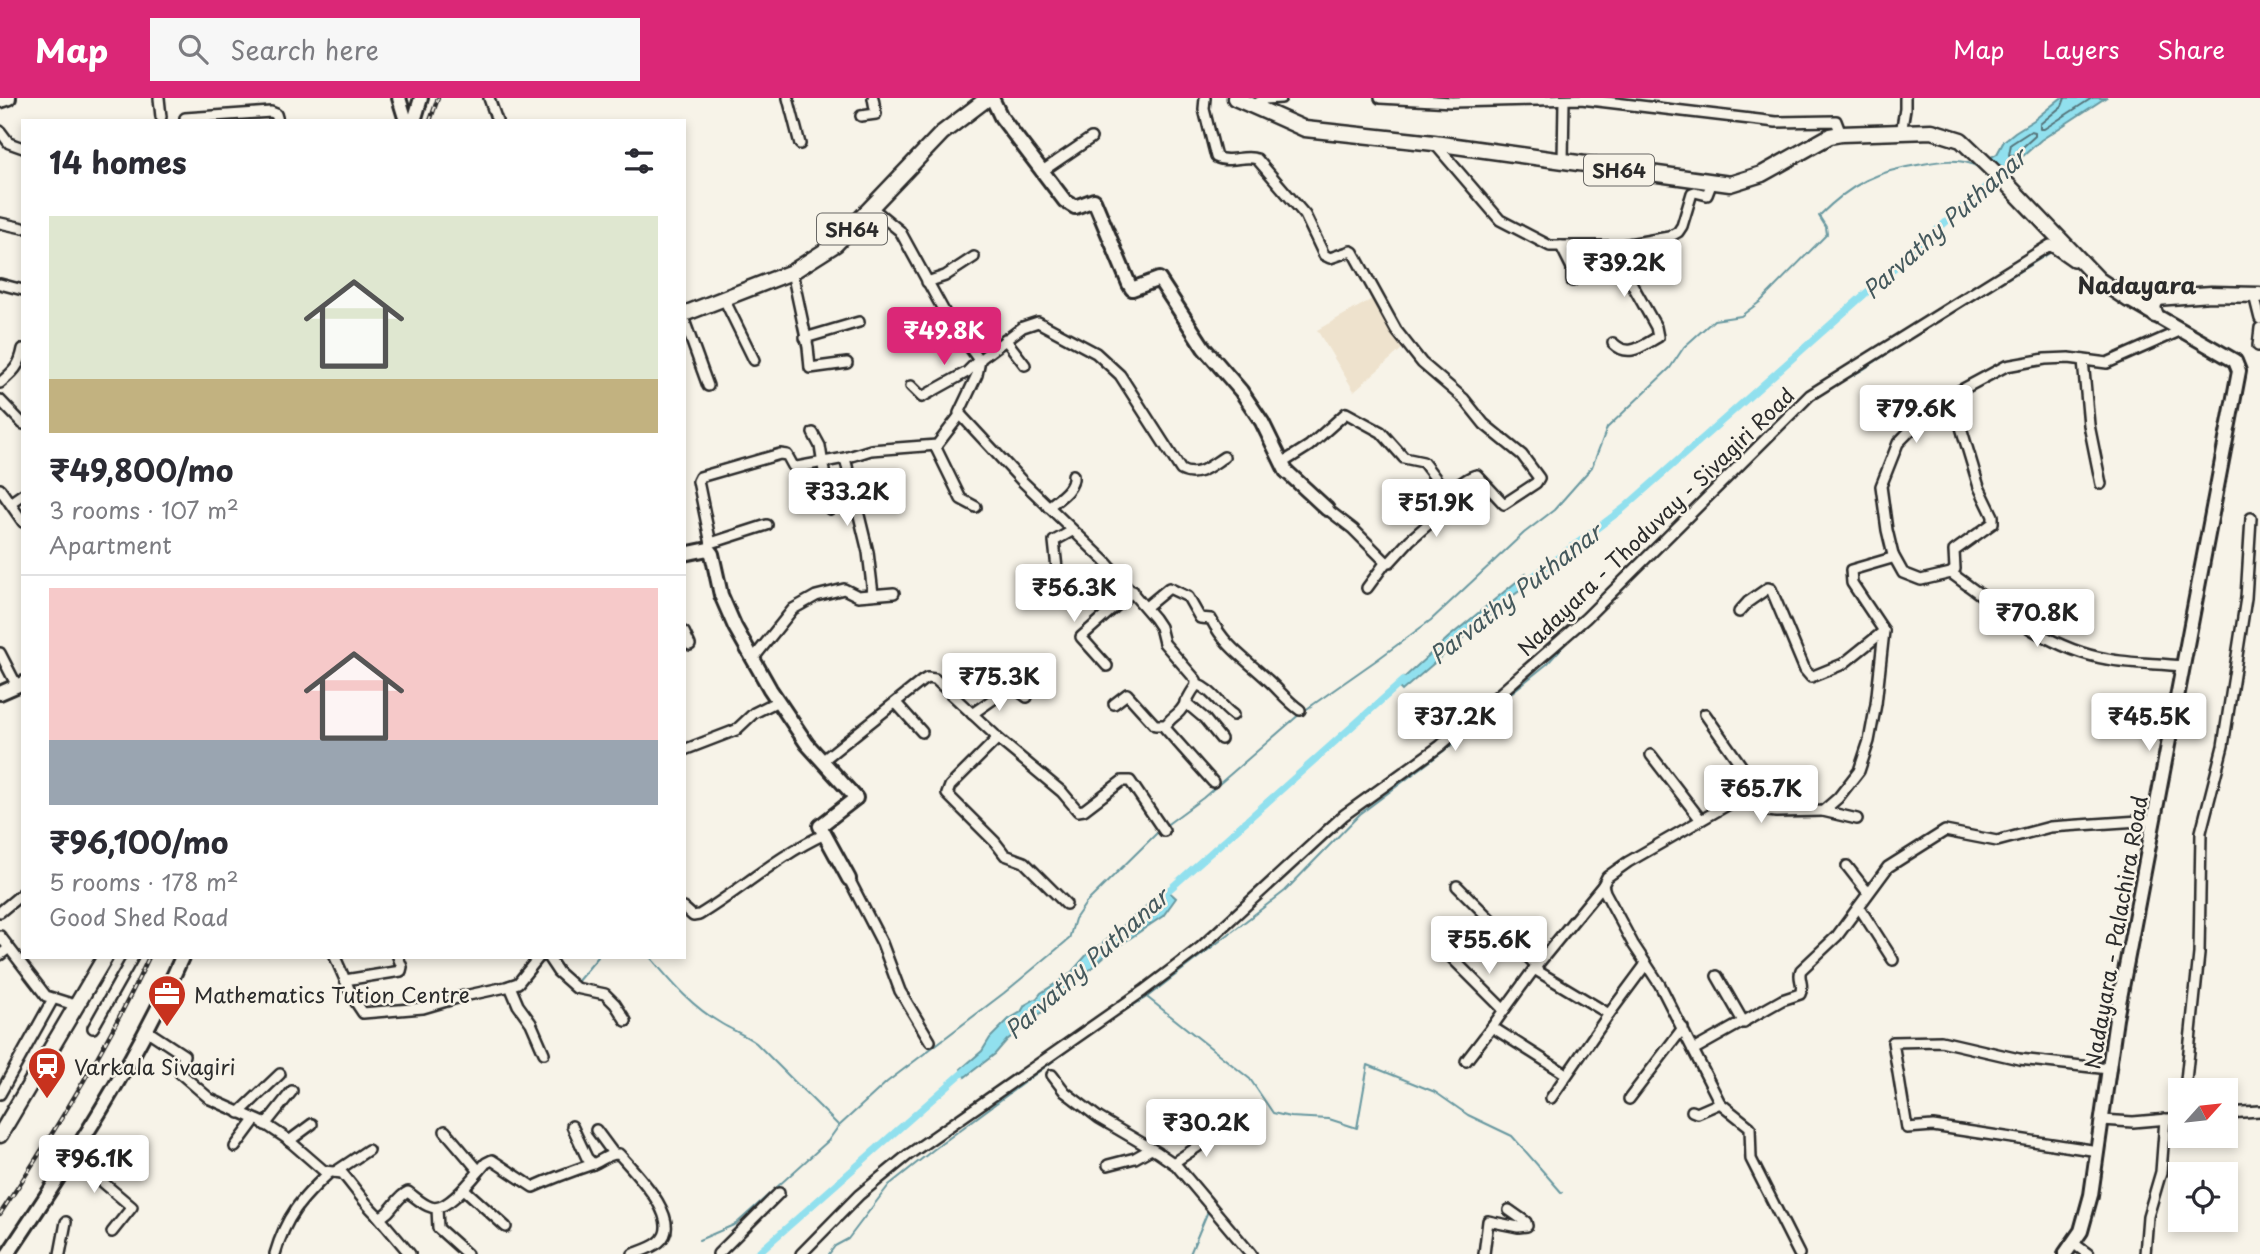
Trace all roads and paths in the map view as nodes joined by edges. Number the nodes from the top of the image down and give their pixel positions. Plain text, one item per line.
1 (9, 98) edge
2 (159, 98) edge
3 (399, 98) edge
4 (421, 98) edge
5 (489, 98) edge
6 (788, 98) edge
7 (873, 98) edge
8 (990, 98) edge
9 (1205, 98) edge
10 (1235, 98) edge
11 (1281, 98) edge
12 (1380, 98) edge
13 (1905, 98) edge
14 (1519, 99) edge
15 (1564, 100) junction
16 (0, 101) edge
17 (1620, 101) edge
18 (1252, 106) junction
19 (861, 116) dead end
20 (161, 117) dead end
21 (185, 118) dead end
22 (277, 119) edge
23 (406, 119) edge
24 (415, 119) edge
25 (496, 119) edge
26 (0, 131) edge
27 (1900, 133) junction
28 (1841, 134) junction
29 (1091, 138) dead end
30 (1434, 143) junction
31 (800, 144) dead end
32 (21, 147) edge
33 (1563, 162) junction
34 (1041, 172) junction
35 (1712, 182) junction
36 (872, 208) junction
37 (0, 223) edge
38 (21, 228) edge
39 (1561, 246) junction
40 (1617, 246) junction
41 (974, 257) dead end
42 (792, 272) junction
43 (2098, 280) junction
44 (1572, 281) dead end
45 (927, 282) junction
46 (0, 284) edge
47 (21, 289) edge
48 (2257, 295) edge
49 (2157, 298) junction
50 (724, 299) junction
51 (2129, 300) junction
52 (686, 313) edge
53 (946, 315) junction
54 (2155, 315) junction
55 (2260, 319) edge
56 (859, 321) dead end
57 (686, 326) edge
58 (2260, 328) edge
59 (2182, 330) junction
60 (909, 334) dead end
61 (805, 338) junction
62 (1005, 339) junction
63 (1613, 343) dead end
64 (2258, 346) dead end
65 (754, 360) dead end
66 (979, 360) junction
67 (2083, 360) junction
68 (21, 363) edge
69 (848, 363) dead end
70 (1025, 365) dead end
71 (0, 383) edge
72 (708, 386) dead end
73 (911, 386) dead end
74 (0, 400) edge
75 (1957, 414) dead end
76 (960, 415) junction
77 (21, 422) edge
78 (813, 433) dead end
79 (935, 446) junction
80 (1224, 457) dead end
81 (845, 458) junction
82 (821, 463) junction
83 (1282, 463) junction
84 (1073, 475) dead end
85 (2101, 484) dead end
86 (1446, 488) junction
87 (0, 489) edge
88 (21, 495) edge
89 (10, 503) junction
90 (976, 507) dead end
91 (1048, 507) junction
92 (830, 509) dead end
93 (1328, 509) joint
94 (2251, 518) dead end
95 (21, 519) edge
96 (767, 525) dead end
97 (1072, 531) junction
98 (710, 546) junction
99 (686, 553) edge
100 (1893, 555) junction
101 (1386, 562) junction
102 (1951, 573) junction
103 (1059, 587) dead end
104 (1367, 588) dead end
105 (1133, 591) junction
106 (894, 593) dead end
107 (873, 594) junction
108 (1146, 607) junction
109 (1739, 612) dead end
110 (1884, 631) junction
111 (686, 636) edge
112 (690, 645) dead end
113 (0, 653) edge
114 (753, 659) junction
115 (1107, 666) dead end
116 (2183, 666) junction
117 (20, 684) edge
118 (1196, 684) junction
119 (0, 693) edge
120 (1027, 697) dead end
121 (778, 701) junction
122 (1185, 702) junction
123 (896, 703) junction
124 (1114, 704) dead end
125 (1300, 710) dead end
126 (972, 714) junction
127 (1705, 714) dead end
128 (1233, 715) dead end
129 (1166, 725) junction
130 (922, 732) dead end
131 (996, 737) junction
132 (1221, 739) dead end
133 (686, 749) edge
134 (1651, 755) dead end
135 (822, 761) junction
136 (1213, 782) dead end
137 (1766, 811) junction
138 (1823, 811) junction
139 (1857, 819) dead end
140 (1701, 820) junction
141 (2154, 820) junction
142 (1164, 831) dead end
143 (825, 834) junction
144 (1847, 866) dead end
145 (849, 879) joint
146 (1603, 885) junction
147 (1457, 886) dead end
148 (1868, 892) junction
149 (21, 895) edge
150 (1066, 904) dead end
151 (1859, 907) junction
152 (686, 910) edge
153 (0, 912) edge
154 (0, 936) edge
155 (1441, 947) dead end
156 (9, 948) junction
157 (0, 955) edge
158 (104, 959) edge
159 (132, 959) edge
160 (181, 959) edge
161 (335, 959) edge
162 (399, 959) edge
163 (537, 959) edge
164 (549, 959) edge
165 (1894, 960) dead end
166 (1646, 964) junction
167 (1535, 967) junction
168 (1717, 976) dead end
169 (345, 980) junction
170 (510, 986) junction
171 (53, 999) junction
172 (78, 1006) junction
173 (1504, 1010) junction
174 (1609, 1014) junction
175 (626, 1021) dead end
176 (1744, 1024) junction
177 (1492, 1027) junction
178 (93, 1028) dead end
179 (1683, 1028) junction
180 (146, 1030) junction
181 (930, 1041) dead end
182 (1693, 1050) junction
183 (544, 1053) dead end
184 (1466, 1061) dead end
185 (2109, 1069) junction
186 (280, 1073) dead end
187 (1566, 1074) junction
188 (1052, 1075) dead end
189 (2186, 1078) edge
190 (292, 1091) dead end
191 (0, 1094) edge
192 (1550, 1098) dead end
193 (1629, 1099) dead end
194 (1720, 1103) junction
195 (1692, 1111) dead end
196 (2260, 1111) edge
197 (2238, 1112) edge
198 (239, 1113) junction
199 (255, 1119) junction
200 (2165, 1119) junction
201 (2168, 1119) edge
202 (2102, 1120) junction
203 (312, 1124) dead end
204 (265, 1125) junction
205 (572, 1126) dead end
206 (596, 1130) dead end
207 (445, 1131) dead end
208 (1220, 1132) dead end
209 (0, 1135) edge
210 (289, 1141) junction
211 (235, 1147) dead end
212 (1151, 1149) junction
213 (368, 1150) dead end
214 (2098, 1151) junction
215 (613, 1153) junction
216 (73, 1157) junction
217 (1173, 1163) junction
218 (593, 1164) junction
219 (1108, 1165) dead end
220 (479, 1171) junction
221 (332, 1173) junction
222 (464, 1189) junction
223 (779, 1193) dead end
224 (437, 1208) junction
225 (1509, 1210) dead end
226 (377, 1215) junction
227 (66, 1222) dead end
228 (506, 1227) dead end
229 (112, 1232) dead end
230 (2069, 1249) edge
231 (8, 1254) edge
232 (60, 1254) edge
233 (275, 1254) edge
234 (410, 1254) edge
235 (467, 1254) edge
236 (633, 1254) edge
237 (718, 1254) edge
238 (801, 1254) edge
239 (1251, 1254) edge
240 (1484, 1254) edge
241 (1799, 1254) edge
242 (2088, 1254) edge
243 (2145, 1254) edge

1 - 16 main road
2 - 20 street
3 - 23 main road
4 - 24 main road
5 - 25 street
6 - 31 street
7 - 19 street
8 - 34 main road
8 - 36 main road, SH64
9 - 86 street
10 - 18 main road, SH64
11 - 18 street
12 - 14 street
13 - 27 street
14 - 15 street
15 - 17 street
15 - 33 street
17 - 28 street
18 - 30 main road, SH64
21 - 22 street
26 - 32 street
27 - 28 main road, SH64
27 - 43 main road, SH64
28 - 35 main road, SH64
29 - 34 street
30 - 33 main road, SH64
30 - 39 street
33 - 35 main road, SH64
34 - 83 main road
35 - 40 street
36 - 42 main road, SH64
36 - 45 street
37 - 38 street
39 - 40 street
39 - 44 street
40 - 63 street
41 - 45 street
42 - 50 main road, SH64
42 - 61 street
43 - 51 main road, SH64
43 - 238 street, Nadayara - Thoduvay - Sivagiri Road
45 - 53 street
46 - 47 street
48 - 49 main road
48 - 55 street
49 - 51 main road
49 - 54 main road
50 - 52 main road, SH64
50 - 65 street
51 - 54 main road, Nadayara - Palachira Road
53 - 60 street
53 - 66 street
54 - 59 main road, Nadayara - Palachira Road
56 - 61 street
57 - 72 street
58 - 64 street
59 - 67 street
59 - 116 main road, Nadayara - Palachira Road
61 - 69 street
62 - 66 street
62 - 70 street
62 - 80 street
66 - 73 street
66 - 76 street
67 - 85 street
67 - 100 street
68 - 71 street
74 - 77 street
75 - 102 street
76 - 79 street
76 - 91 street
78 - 82 street
79 - 81 street
79 - 90 street
81 - 82 street
81 - 107 street
82 - 92 street
82 - 98 street
83 - 86 street
83 - 93 main road
84 - 91 street
86 - 101 street
87 - 89 street
88 - 89 street
89 - 95 street
91 - 97 street
93 - 101 street
94 - 189 street
96 - 98 street
97 - 103 street
97 - 105 street
98 - 99 main road
98 - 114 main road
100 - 102 street
100 - 110 street
101 - 104 street
102 - 116 street
105 - 108 street
105 - 115 street
106 - 107 street
107 - 114 street
108 - 118 street
108 - 125 street
109 - 110 street
110 - 138 street
111 - 112 street
113 - 117 street
114 - 121 main road
116 - 141 main road, Nadayara - Palachira Road
117 - 119 main road
118 - 122 street
118 - 128 street
120 - 126 street
121 - 133 street
121 - 135 main road
122 - 129 street
122 - 132 street
123 - 126 street
123 - 130 street
123 - 135 street
124 - 129 street
126 - 131 street
127 - 137 street
129 - 136 street
131 - 142 street
131 - 150 street
134 - 140 street
135 - 143 main road
137 - 138 street
137 - 140 street
138 - 139 street
140 - 146 street
141 - 148 street
141 - 185 main road, Nadayara - Palachira Road
143 - 145 main road
143 - 152 street
144 - 148 street
145 - 181 street
146 - 166 street
146 - 167 street
147 - 167 street
148 - 151 street
149 - 153 street
151 - 165 street
151 - 176 street
154 - 156 street
155 - 173 street
156 - 157 street
156 - 171 street
158 - 172 main road
159 - 178 street
160 - 180 main road
161 - 169 street
162 - 169 street
163 - 170 street
164 - 175 street
166 - 174 street
166 - 179 street
167 - 173 street
167 - 174 street
168 - 176 street
169 - 170 street
170 - 183 street
171 - 172 street
171 - 191 street
172 - 209 main road
173 - 177 street
174 - 187 street
176 - 182 street
177 - 184 street
177 - 187 street
179 - 182 street
179 - 193 street
180 - 198 street
180 - 216 main road
182 - 194 street
185 - 202 main road, Nadayara - Palachira Road
185 - 214 street
186 - 198 street
187 - 192 street
188 - 212 street
190 - 204 street
194 - 195 street
194 - 241 street
196 - 197 street
198 - 199 street
199 - 204 street
199 - 211 street
200 - 201 street
200 - 202 street
200 - 243 street
202 - 214 main road, Nadayara - Palachira Road
203 - 210 street
204 - 210 street
205 - 218 street
206 - 215 street
207 - 220 street
208 - 217 street
210 - 221 street
212 - 217 street
212 - 219 street
213 - 221 street
214 - 230 main road, Nadayara - Palachira Road
215 - 218 street
215 - 236 street
216 - 229 street
216 - 231 main road
217 - 239 street
218 - 220 street
220 - 222 street
221 - 226 street
221 - 233 street
222 - 224 street
222 - 228 street
223 - 237 street
224 - 226 street
224 - 235 street
225 - 240 street
226 - 234 street
227 - 232 street
230 - 242 street

